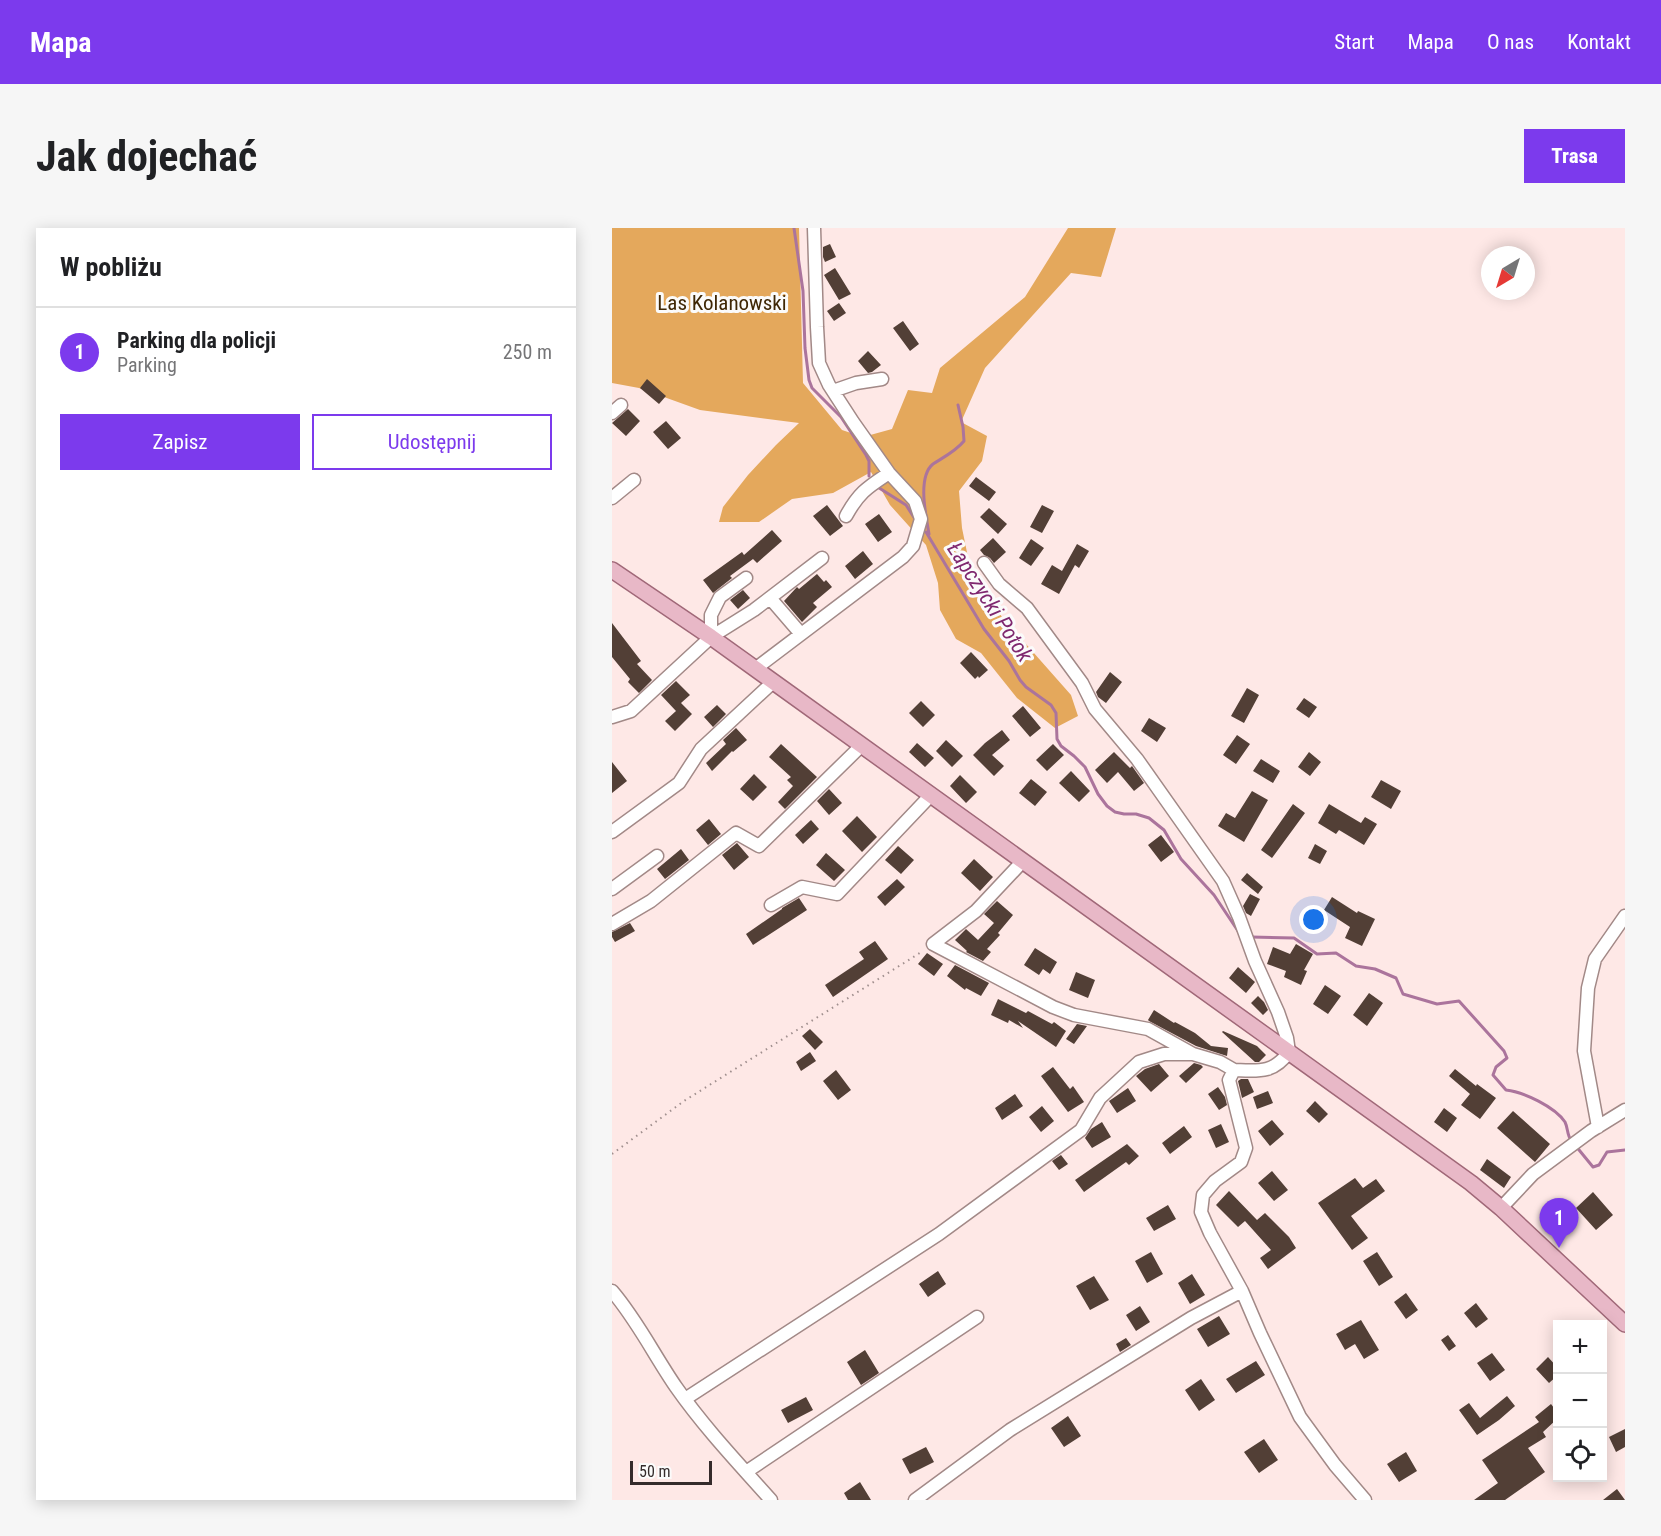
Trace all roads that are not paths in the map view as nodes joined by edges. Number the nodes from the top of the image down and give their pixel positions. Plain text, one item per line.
1 (814, 228) edge
2 (882, 379) dead end
3 (833, 391) junction
4 (889, 473) junction
5 (634, 480) dead end
6 (612, 498) edge
7 (846, 516) dead end
8 (822, 558) dead end
9 (984, 563) dead end
10 (612, 570) edge
11 (746, 578) dead end
12 (770, 598) junction
13 (801, 634) junction
14 (711, 637) junction
15 (756, 669) junction
16 (773, 682) junction
17 (612, 717) edge
18 (862, 746) junction
19 (931, 795) junction
20 (612, 832) edge
21 (657, 856) dead end
22 (1023, 861) junction
23 (612, 889) edge
24 (771, 905) dead end
25 (1625, 916) edge
26 (612, 924) edge
27 (1289, 1052) junction
28 (1193, 1054) junction
29 (1234, 1070) junction
30 (1625, 1110) edge
31 (1612, 1118) junction
32 (1625, 1123) edge
33 (1598, 1127) junction
34 (1502, 1208) junction
35 (612, 1291) edge
36 (1242, 1291) junction
37 (977, 1317) dead end
38 (1625, 1324) edge
39 (685, 1399) junction
40 (746, 1472) junction
41 (771, 1500) edge
42 (915, 1500) edge
43 (1365, 1500) edge

1 - 3 street
2 - 3 street
3 - 4 street
4 - 7 street
4 - 13 street
5 - 6 street
8 - 12 street
9 - 27 street
10 - 14 main road
11 - 14 street
12 - 13 street
12 - 14 street
13 - 15 street
14 - 15 main road
14 - 17 street
15 - 16 main road
16 - 18 main road
16 - 20 street
18 - 19 main road
18 - 26 street
19 - 22 main road
19 - 24 street
21 - 23 street
22 - 27 main road
22 - 28 street
25 - 33 street
27 - 29 street
27 - 34 main road
28 - 29 street
28 - 39 street
29 - 36 street
30 - 31 street
31 - 32 street
31 - 33 street
33 - 34 street
34 - 38 main road
35 - 39 street
36 - 42 street
36 - 43 street
37 - 40 street
39 - 40 street
40 - 41 street

